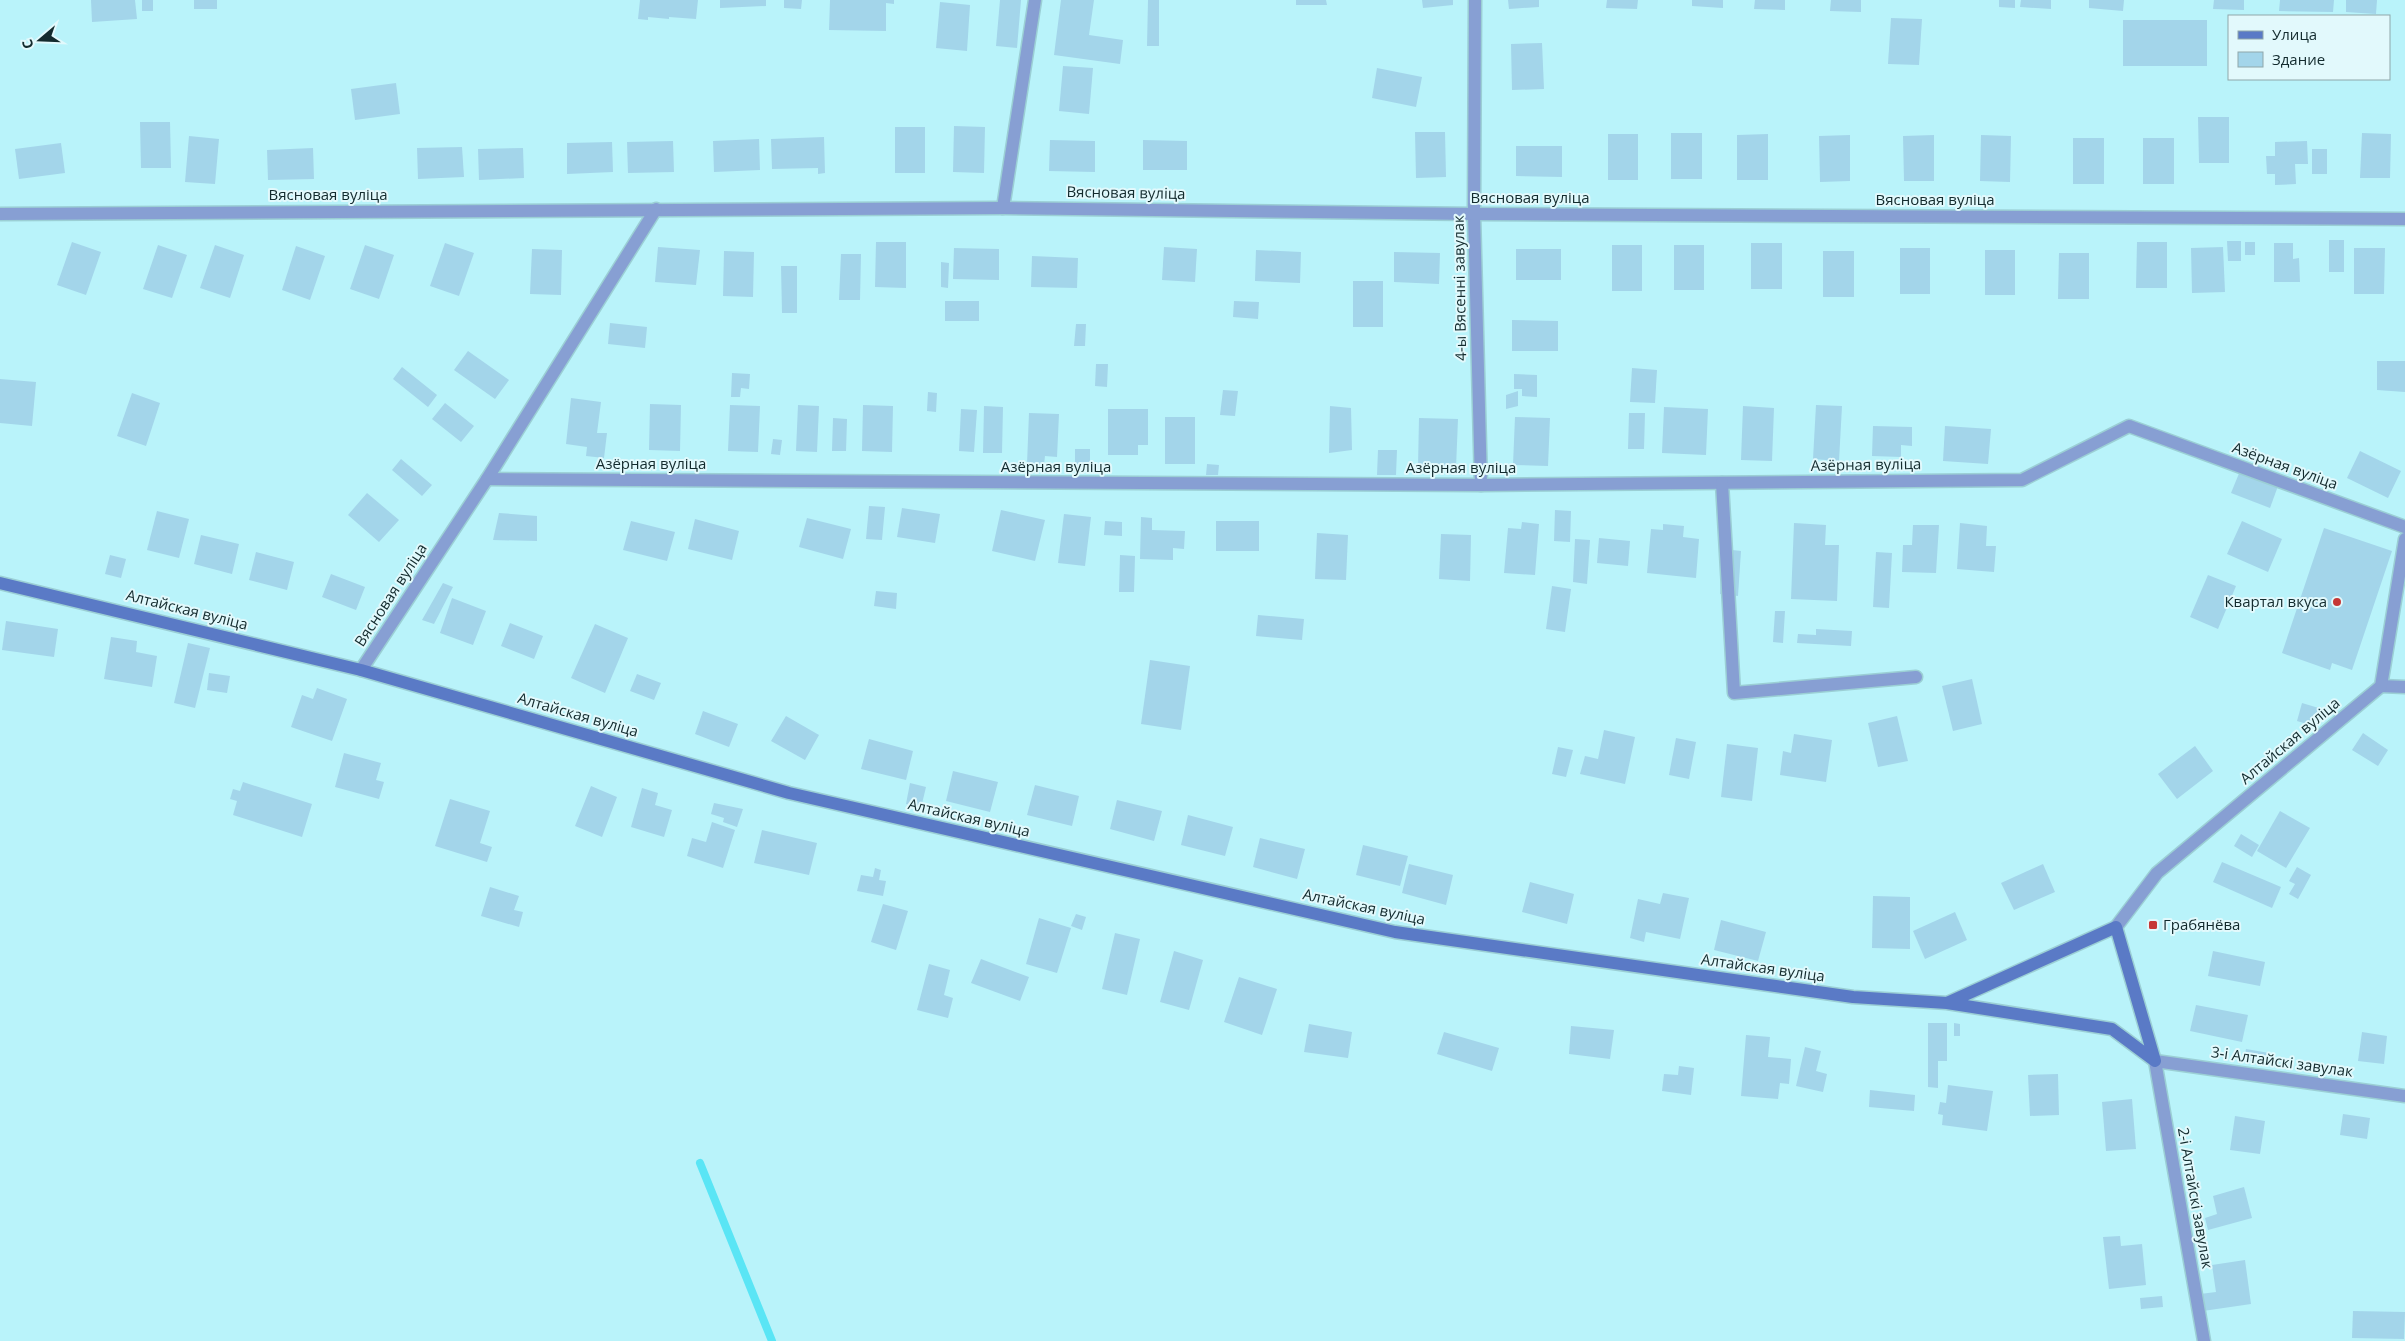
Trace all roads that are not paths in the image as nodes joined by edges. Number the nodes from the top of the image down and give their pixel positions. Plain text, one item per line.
1 (1036, 0) edge
2 (1476, 0) edge
3 (1003, 208) junction
4 (656, 209) junction
5 (0, 214) edge
6 (1474, 214) junction
7 (2405, 219) edge
8 (487, 479) junction
9 (1722, 483) junction
10 (1481, 485) junction
11 (2405, 527) edge
12 (2405, 539) edge
13 (0, 583) edge
14 (361, 670) junction
15 (1916, 677) dead end
16 (2381, 686) junction
17 (2405, 687) edge
18 (2116, 928) junction
19 (1948, 1003) junction
20 (2155, 1061) junction
21 (2405, 1096) edge
22 (2204, 1341) edge

1 - 3 street
2 - 6 street, 4-ы Вясенні завулак
3 - 4 street, Вясновая вуліца
3 - 6 street, Вясновая вуліца
4 - 5 street, Вясновая вуліца
4 - 8 street, Вясновая вуліца
6 - 7 street, Вясновая вуліца
6 - 10 street, 4-ы Вясенні завулак
8 - 10 street, Азёрная вуліца
8 - 14 street, Вясновая вуліца
9 - 10 street, Азёрная вуліца
9 - 11 street, Азёрная вуліца
9 - 15 street
12 - 16 street
13 - 14 main road, Алтайская вуліца
14 - 19 main road, Алтайская вуліца
16 - 17 street
16 - 18 street, Алтайская вуліца
18 - 19 main road, Алтайская вуліца
18 - 20 main road
19 - 20 main road, Алтайская вуліца
20 - 21 street, 3-і Алтайскі завулак
20 - 22 street, 2-і Алтайскі завулак

